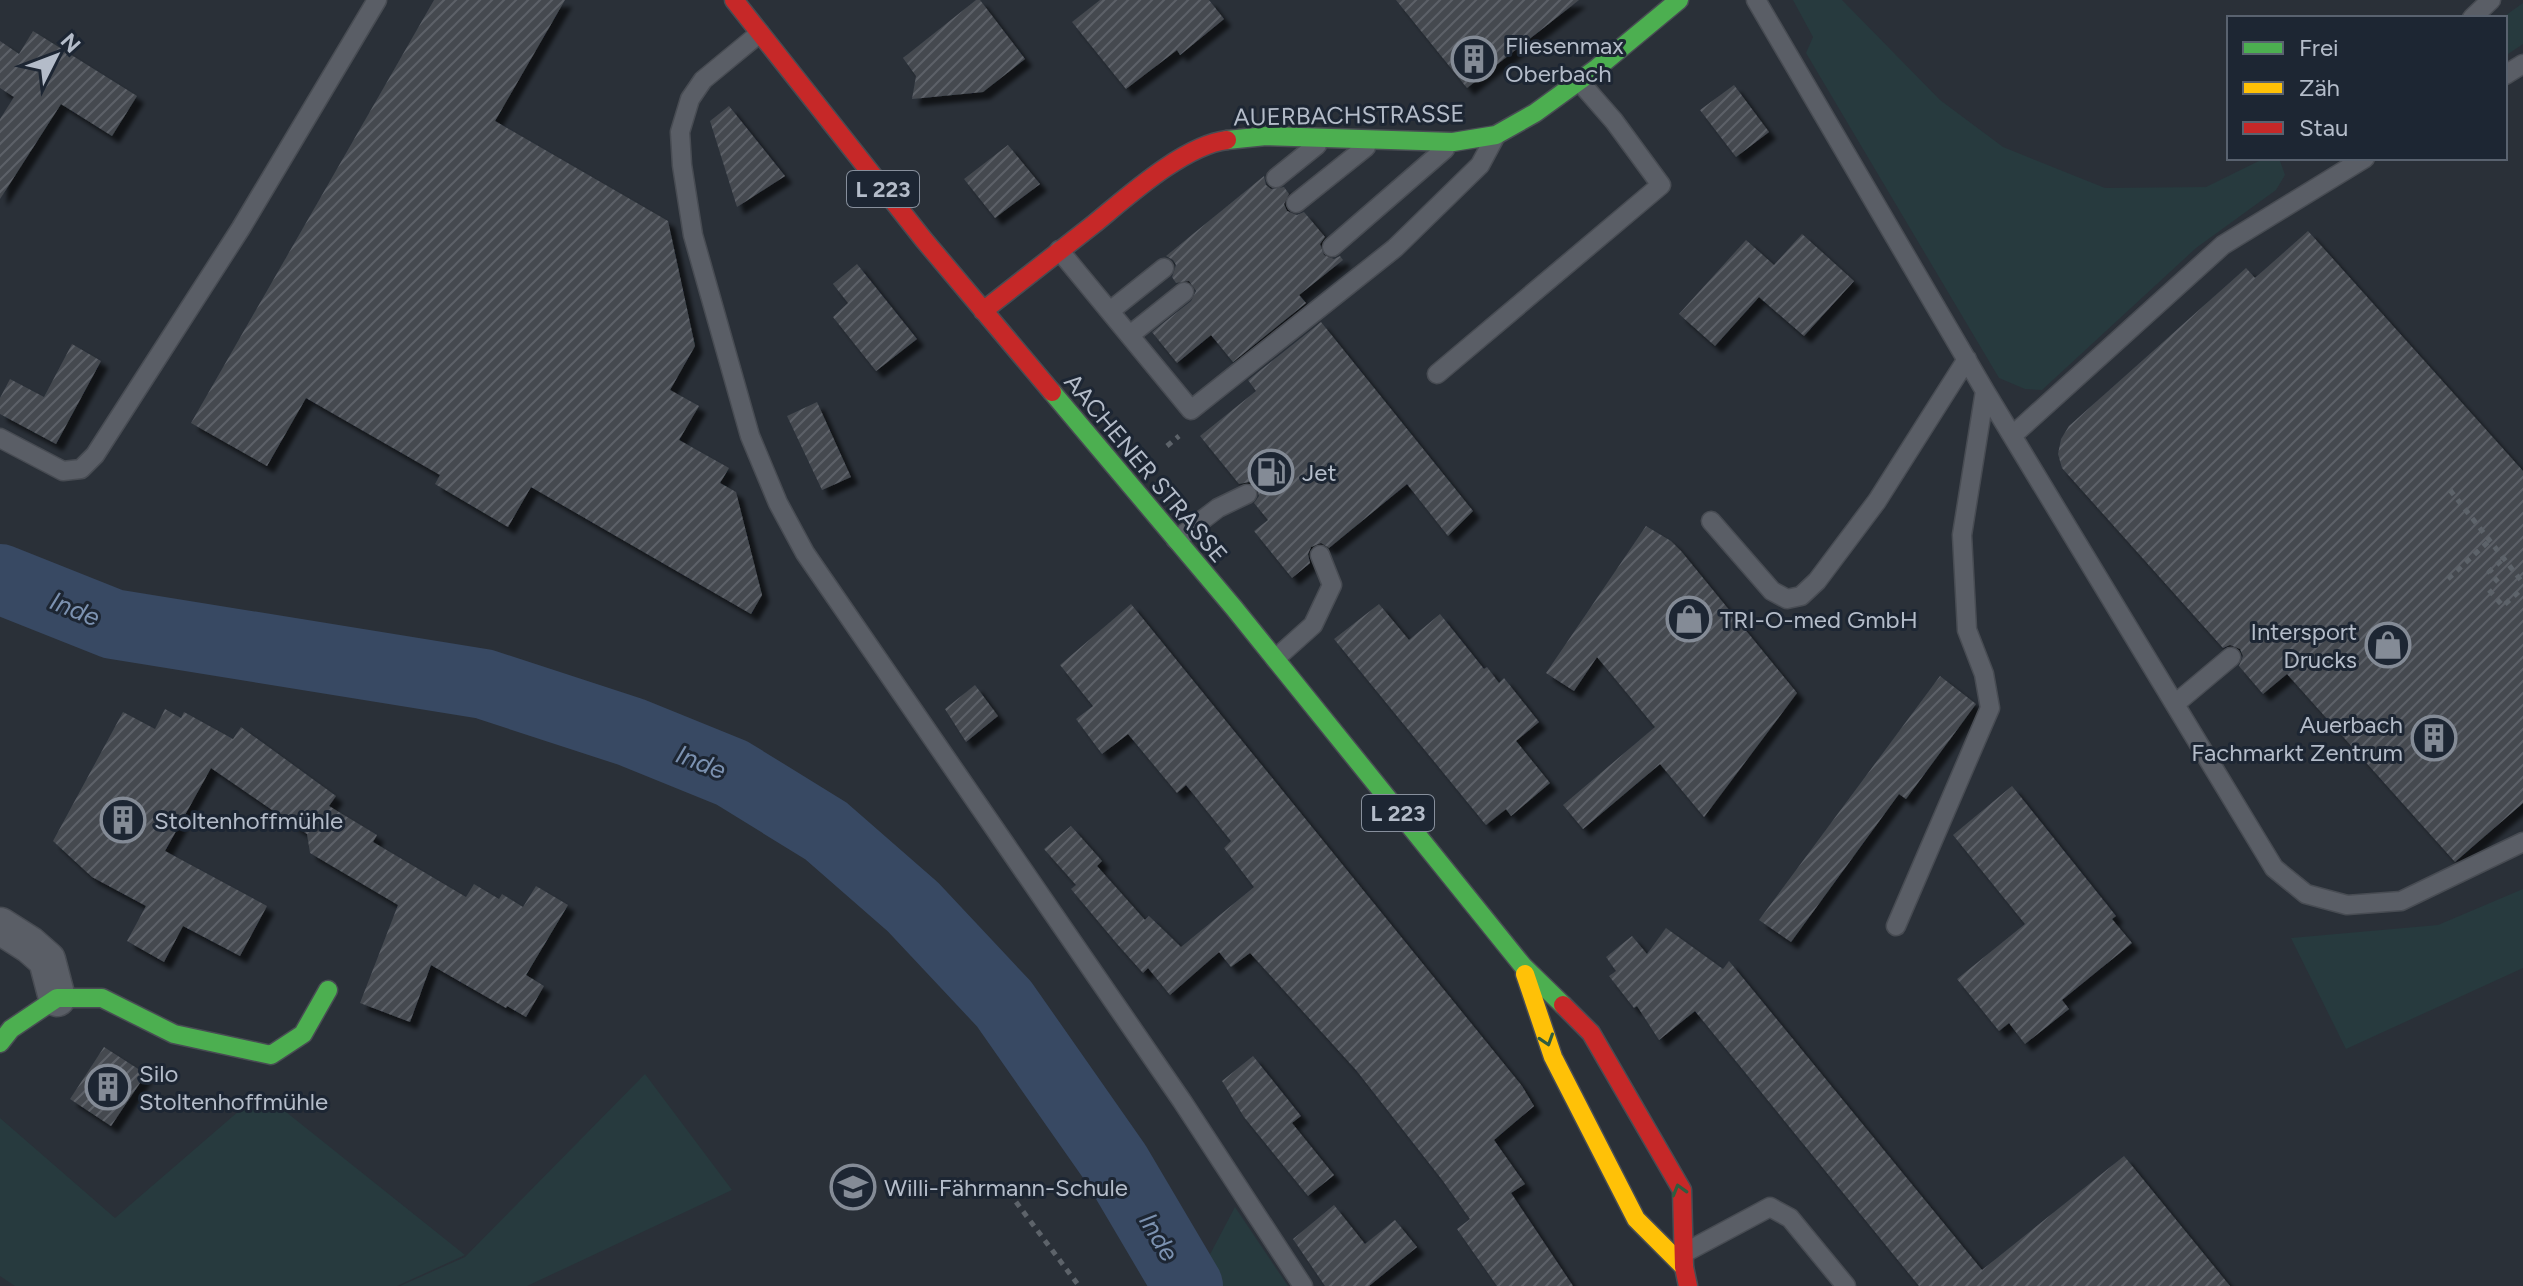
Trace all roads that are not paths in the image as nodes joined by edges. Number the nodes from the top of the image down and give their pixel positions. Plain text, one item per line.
1 (377, 0) edge
2 (734, 0) edge
3 (1679, 0) edge
4 (1756, 0) edge
5 (2491, 0) edge
6 (2474, 16) edge
7 (760, 33) junction
8 (1579, 81) junction
9 (1496, 135) junction
10 (1325, 138) junction
11 (1375, 140) junction
12 (1453, 142) junction
13 (2362, 160) edge
14 (1276, 178) dead end
15 (1296, 203) dead end
16 (1332, 247) dead end
17 (1059, 249) junction
18 (1164, 268) dead end
19 (1184, 292) dead end
20 (983, 311) junction
21 (1110, 311) junction
22 (1130, 335) junction
23 (1967, 359) junction
24 (1437, 374) dead end
25 (1985, 391) junction
26 (2013, 435) junction
27 (0, 438) edge
28 (1247, 494) dead end
29 (1711, 521) dead end
30 (1176, 540) junction
31 (1320, 555) dead end
32 (2231, 657) dead end
33 (1275, 659) junction
34 (2175, 704) junction
35 (2523, 842) edge
36 (0, 926) edge
37 (1896, 926) dead end
38 (1523, 966) junction
39 (328, 990) dead end
40 (57, 998) junction
41 (0, 1043) edge
42 (1685, 1269) edge
43 (1303, 1286) edge
44 (1846, 1286) edge

1 - 27 lane
2 - 7 main road, AACHENER STRASSE / L 223
3 - 8 main road, AUERBACHSTRASSE
4 - 23 lane
5 - 6 lane
7 - 20 main road, AACHENER STRASSE / L 223
7 - 43 lane
8 - 9 main road, AUERBACHSTRASSE
8 - 24 lane
9 - 12 main road, AUERBACHSTRASSE
9 - 22 lane
10 - 11 main road, AUERBACHSTRASSE
10 - 14 lane
10 - 17 main road, AUERBACHSTRASSE
11 - 12 main road, AUERBACHSTRASSE
11 - 15 lane
12 - 16 lane
13 - 26 lane
17 - 20 main road, AUERBACHSTRASSE
17 - 21 lane
18 - 21 lane
19 - 22 lane
20 - 30 main road, AACHENER STRASSE / L 223
21 - 22 lane
23 - 25 lane
23 - 29 lane
25 - 26 lane
25 - 37 lane
26 - 34 lane
28 - 30 lane
30 - 33 main road, AACHENER STRASSE / L 223
31 - 33 lane
32 - 34 lane
33 - 38 main road, AACHENER STRASSE / L 223
34 - 35 lane
36 - 40 street
38 -> 42 main road, AACHENER STRASSE / L 223
42 -> 38 main road, AACHENER STRASSE / L 223
39 - 40 main road
40 - 41 main road
42 - 44 lane

